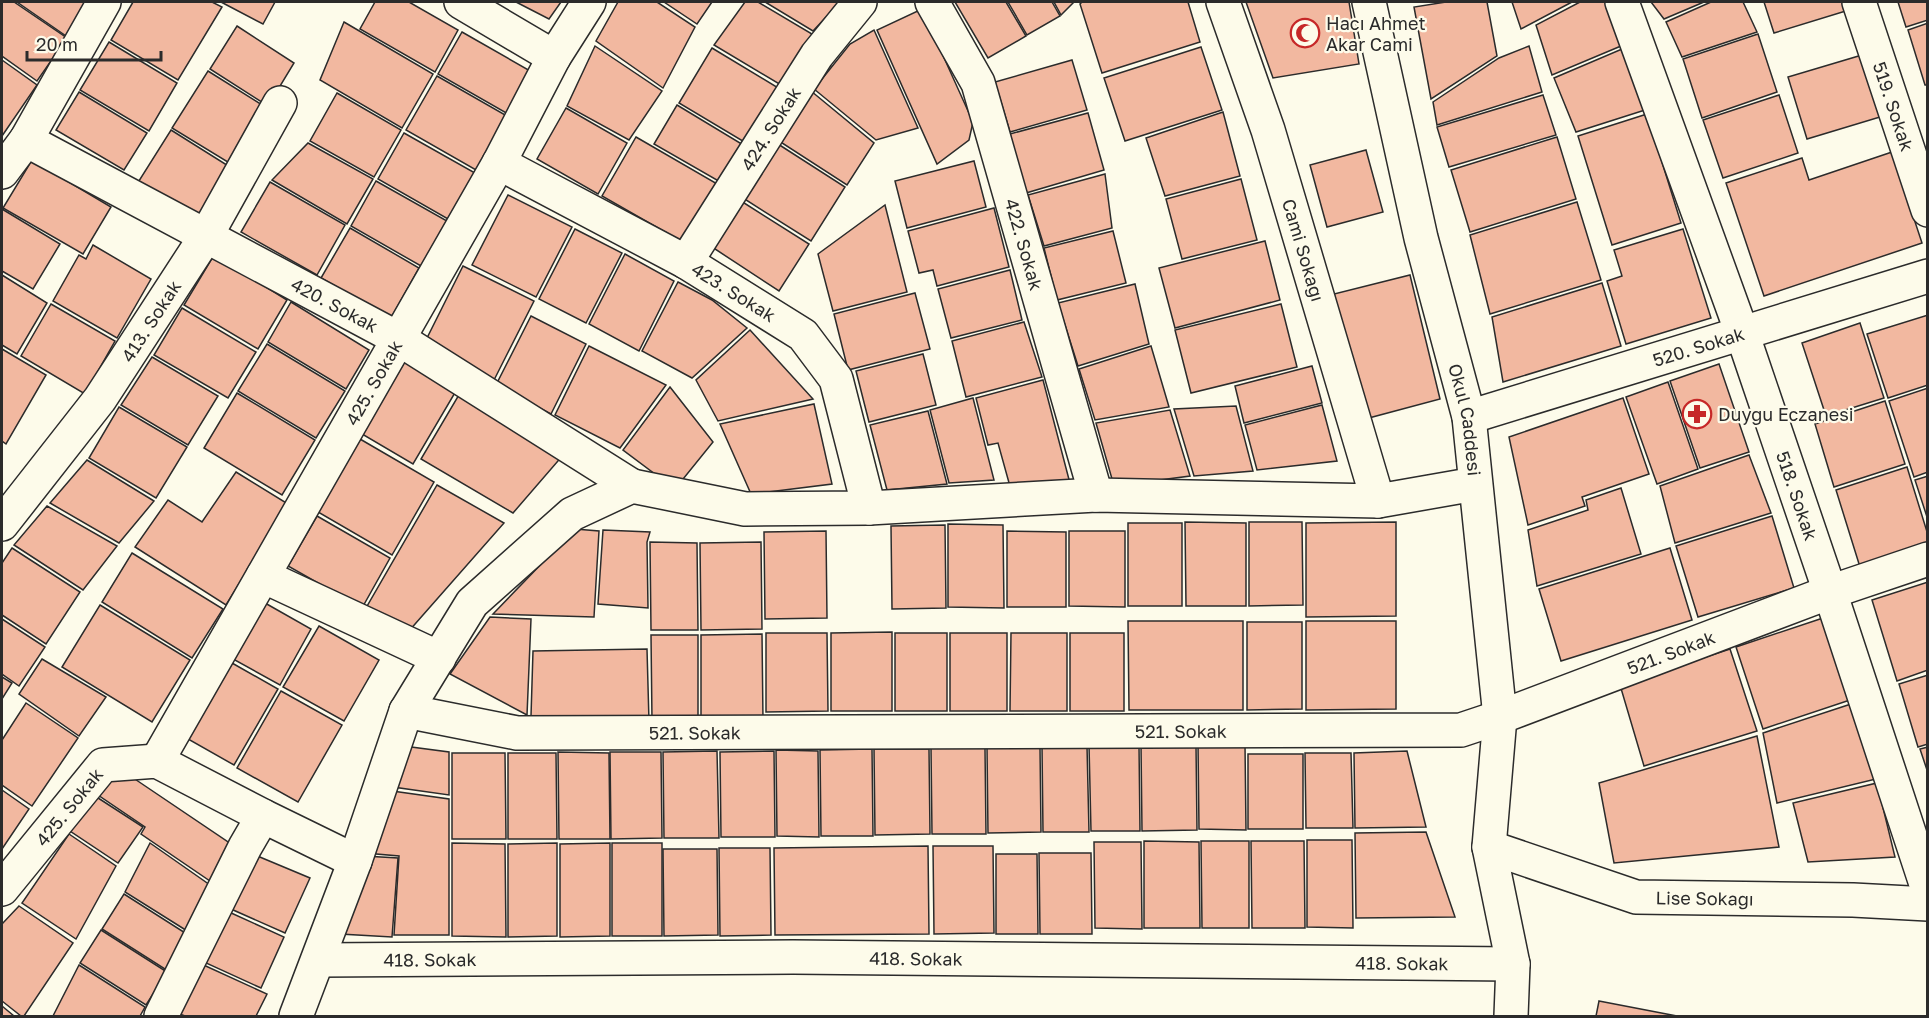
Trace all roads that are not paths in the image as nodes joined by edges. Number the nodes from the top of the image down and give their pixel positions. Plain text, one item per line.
1 (104, 2) edge
2 (461, 2) edge
3 (589, 2) edge
4 (860, 2) edge
5 (932, 2) edge
6 (1223, 2) edge
7 (1369, 2) edge
8 (1622, 2) edge
9 (1859, 2) edge
10 (554, 57) junction
11 (280, 103) dead end
12 (26, 140) junction
13 (499, 163) junction
14 (2, 172) edge
15 (1928, 210) edge
16 (206, 236) junction
17 (686, 262) junction
18 (1928, 276) edge
19 (1742, 333) junction
20 (399, 339) junction
21 (1469, 417) junction
22 (1475, 484) junction
23 (632, 486) junction
24 (1096, 495) junction
25 (1378, 501) junction
26 (869, 508) junction
27 (2, 524) edge
28 (1928, 559) edge
29 (262, 576) junction
30 (1830, 592) junction
31 (439, 658) junction
32 (406, 711) junction
33 (1500, 717) junction
34 (157, 761) junction
35 (263, 816) junction
36 (1489, 847) junction
37 (355, 861) junction
38 (2, 889) edge
39 (1928, 890) edge
40 (1928, 904) edge
41 (319, 960) junction
42 (1513, 964) junction
43 (161, 1017) edge
44 (296, 1017) edge
45 (1511, 1017) edge

1 - 12 street
2 - 10 street
3 - 10 street, 425. Sokak
4 - 17 street, 424. Sokak
5 - 24 street, 422. Sokak
6 - 25 street, Cami Sokağı
7 - 21 street, Okul Caddesi
8 - 19 street, 518. Sokak
9 - 15 street, 519. Sokak
10 - 13 street, 425. Sokak
11 - 16 street, 413. Sokak
12 - 14 street
12 - 16 street, 420. Sokak
13 - 17 street, 423. Sokak
13 - 20 street, 425. Sokak
16 - 20 street, 420. Sokak
16 - 27 street, 413. Sokak
17 - 26 street, 423. Sokak
18 - 19 street, 520. Sokak
19 - 21 street, 520. Sokak
19 - 30 street, 518. Sokak
20 - 23 street, 420. Sokak
20 - 29 street, 425. Sokak
21 - 22 street, Okul Caddesi
22 - 25 street
22 - 33 street, Okul Caddesi
23 - 26 street
23 - 31 street
24 - 25 street
24 - 26 street
28 - 30 street, 521. Sokak
29 - 31 street
29 - 34 street, 425. Sokak
30 - 33 street, 521. Sokak
30 - 39 street, 518. Sokak
31 - 32 street
32 - 33 street, 521. Sokak
32 - 37 street
33 - 36 street, Okul Caddesi
34 - 35 street
34 - 38 street, 425. Sokak
35 - 37 street
35 - 43 street
36 - 40 street, Lise Sokağı
36 - 42 street, Okul Caddesi
37 - 41 street
41 - 42 street, 418. Sokak
41 - 44 street
42 - 45 street, Okul Caddesi

